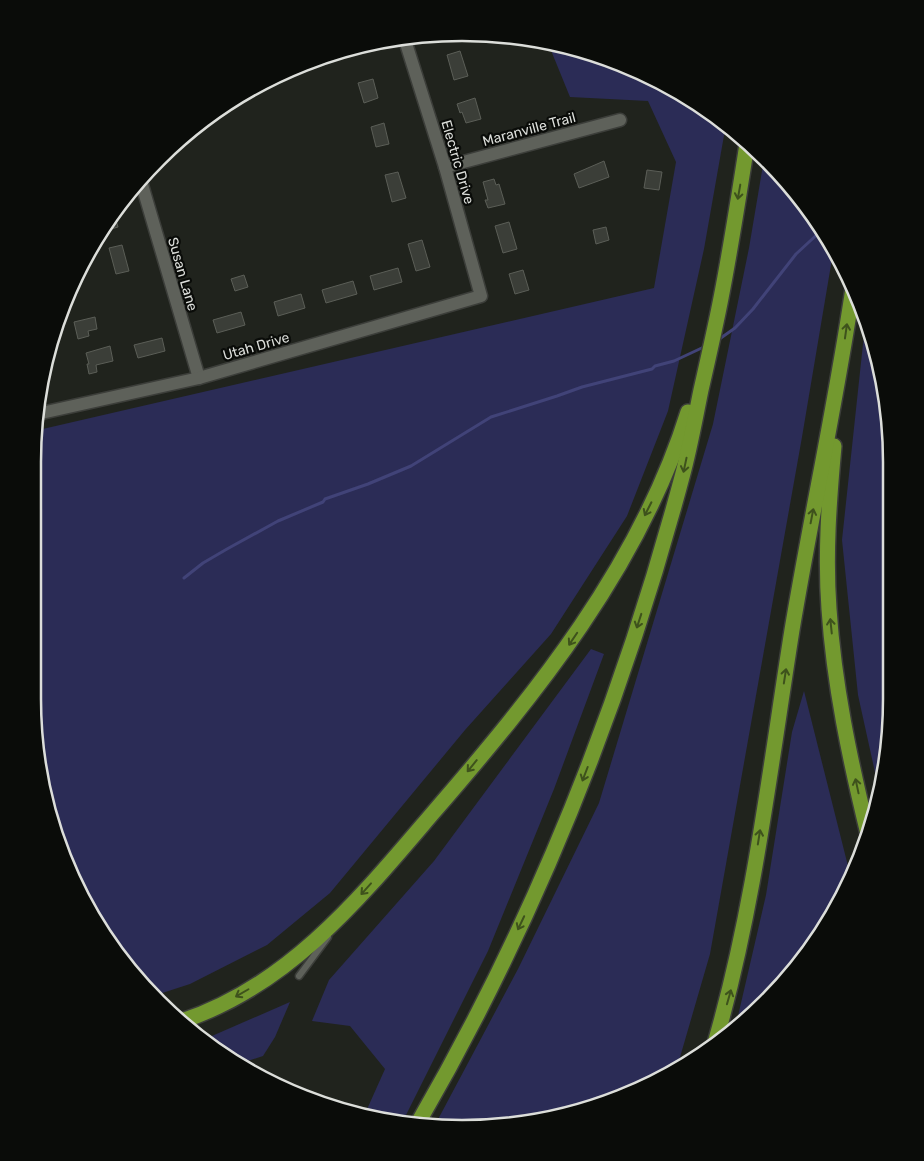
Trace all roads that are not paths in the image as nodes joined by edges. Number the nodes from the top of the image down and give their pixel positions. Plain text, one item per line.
1 (407, 45) edge
2 (620, 120) dead end
3 (747, 152) edge
4 (445, 167) junction
5 (143, 188) edge
6 (481, 296) joint
7 (721, 298) junction
8 (851, 301) edge
9 (840, 373) junction
10 (198, 378) junction
11 (44, 412) edge
12 (865, 819) edge
13 (348, 910) junction
14 (299, 976) dead end
15 (189, 1018) edge
16 (718, 1033) edge
17 (421, 1118) edge

1 - 4 street, Electric Drive
2 - 4 street, Maranville Trail
3 -> 7 highway
4 - 6 street, Electric Drive
5 - 10 street, Susan Lane
6 - 10 street, Utah Drive
7 -> 13 highway
7 -> 17 highway
9 -> 8 highway
12 -> 9 highway
16 -> 9 highway
10 - 11 street, Utah Drive
13 - 14 lane
13 -> 15 highway

